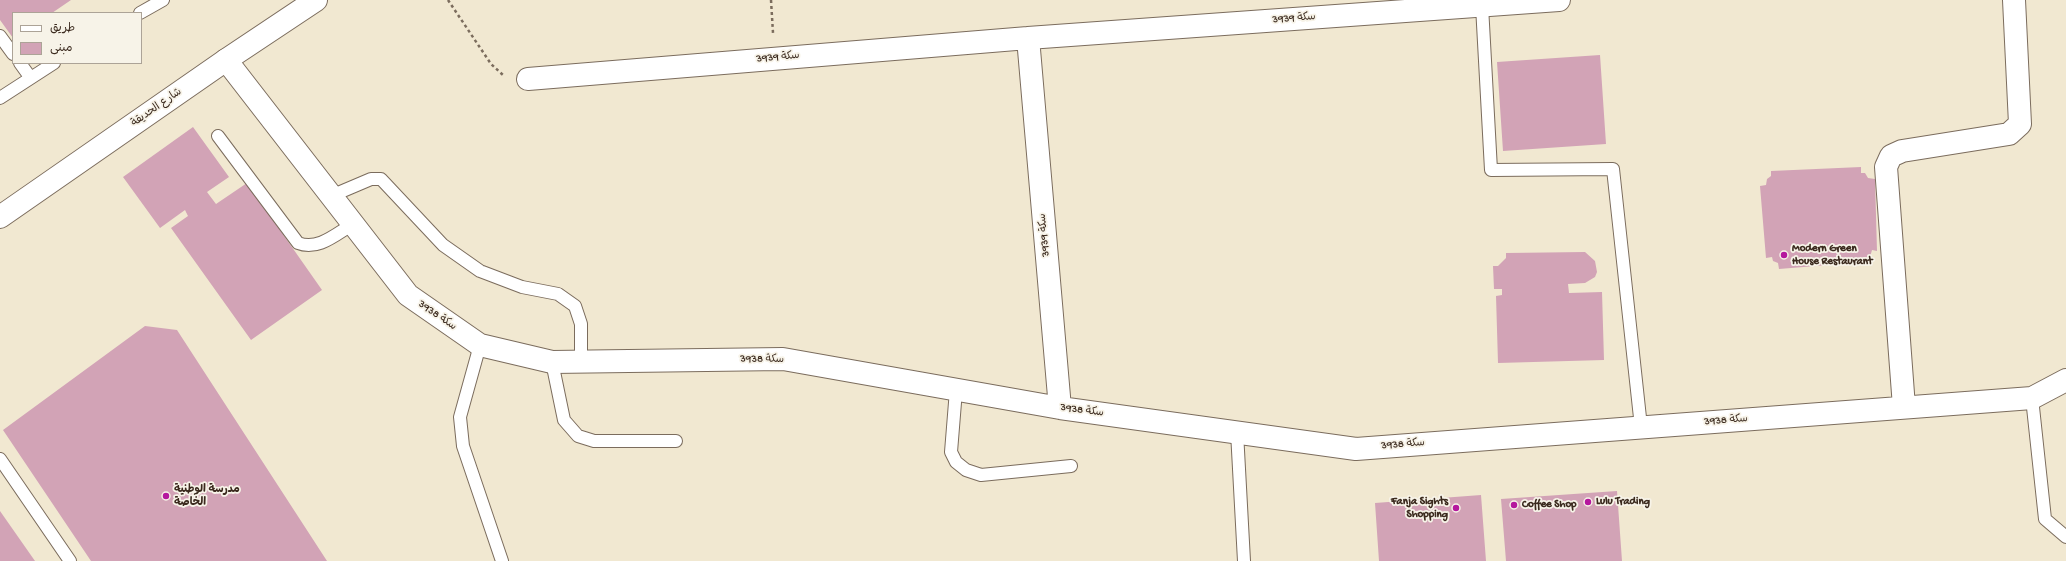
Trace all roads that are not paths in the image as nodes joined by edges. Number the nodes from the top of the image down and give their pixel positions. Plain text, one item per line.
1 (163, 0) edge
2 (316, 0) edge
3 (1560, 0) edge
4 (2014, 0) edge
5 (1482, 6) junction
6 (142, 12) edge
7 (0, 36) edge
8 (1028, 38) junction
9 (12, 53) edge
10 (226, 60) junction
11 (21, 64) edge
12 (52, 64) edge
13 (30, 77) junction
14 (528, 79) road end
15 (0, 98) edge
16 (218, 136) dead end
17 (332, 196) junction
18 (0, 217) edge
19 (353, 224) junction
20 (480, 345) junction
21 (581, 361) junction
22 (552, 362) junction
23 (2066, 380) edge
24 (956, 390) junction
25 (2032, 398) junction
26 (1904, 407) junction
27 (1060, 408) junction
28 (1641, 427) junction
29 (1237, 432) junction
30 (676, 441) dead end
31 (0, 459) edge
32 (1071, 466) dead end
33 (2066, 537) edge
34 (70, 561) edge
35 (502, 561) edge
36 (1244, 561) edge

1 - 6 lane
2 - 10 street, شارع الحديقة
3 - 5 street, سكة 3939
4 - 26 street
5 - 8 street, سكة 3939
5 - 28 lane
7 - 9 lane
8 - 14 street, سكة 3939
8 - 27 street, سكة 3939
10 - 17 street, سكة 3938
10 - 18 street, شارع الحديقة
11 - 13 lane
12 - 13 lane
13 - 15 lane
16 - 19 lane
17 - 19 street, سكة 3938
17 - 21 lane
19 - 20 street, سكة 3938
20 - 22 street, سكة 3938
20 - 35 lane
21 - 22 street, سكة 3938
21 - 24 street, سكة 3938
22 - 30 lane
23 - 25 street, سكة 3938
24 - 27 street, سكة 3938
24 - 32 lane
25 - 26 street, سكة 3938
25 - 33 lane
26 - 28 street, سكة 3938
27 - 29 street, سكة 3938
28 - 29 street, سكة 3938
29 - 36 lane
31 - 34 lane

